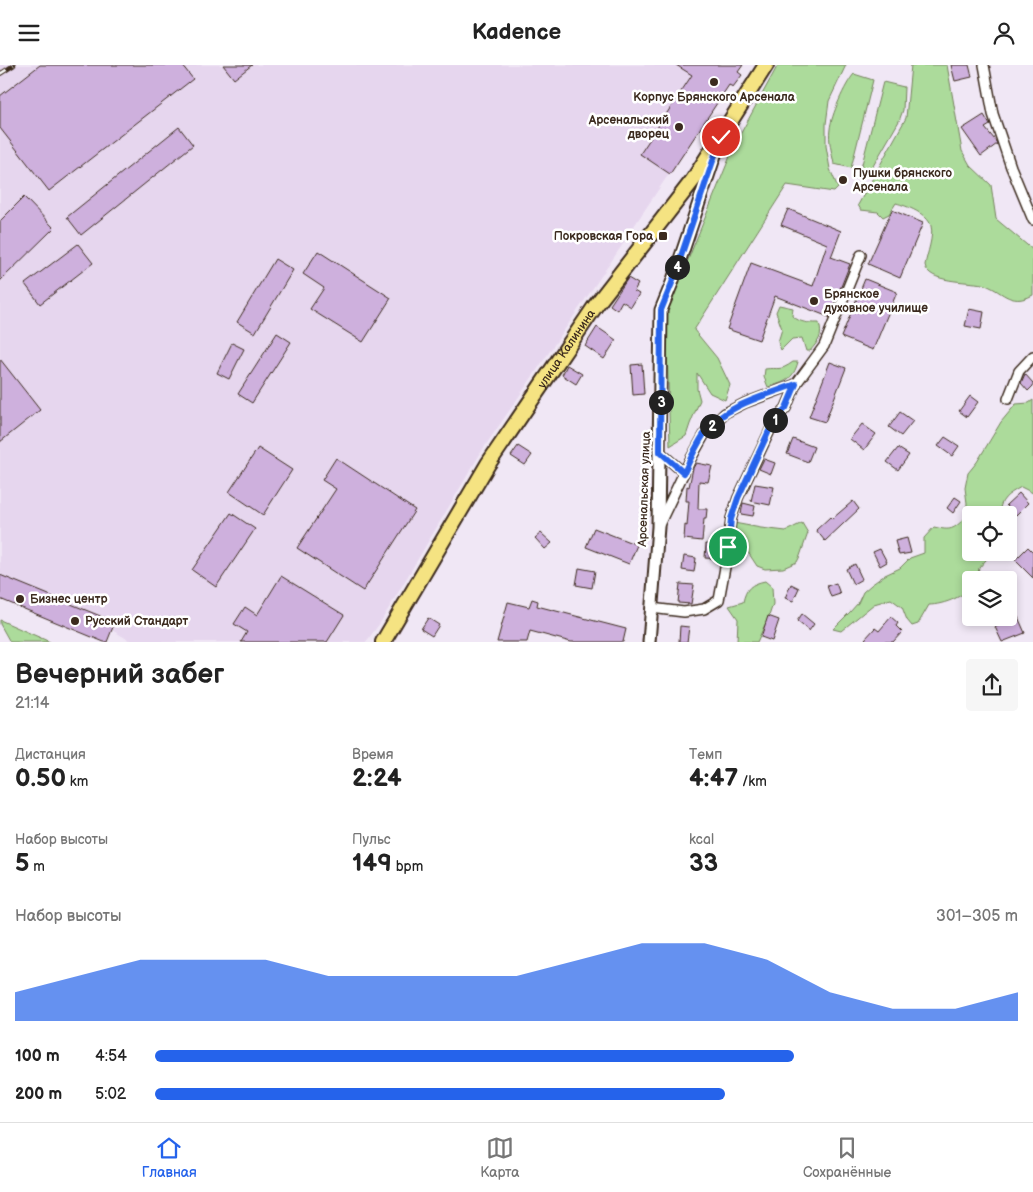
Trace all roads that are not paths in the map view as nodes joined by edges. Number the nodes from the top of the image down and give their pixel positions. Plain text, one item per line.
1 (766, 65) edge
2 (984, 65) edge
3 (721, 137) junction
4 (1033, 220) edge
5 (861, 255) dead end
6 (1033, 357) edge
7 (796, 384) junction
8 (1008, 399) dead end
9 (660, 452) junction
10 (684, 473) junction
11 (658, 527) junction
12 (651, 608) junction
13 (383, 642) edge
14 (649, 642) edge

1 - 3 main road, улица Калинина
2 - 4 street
3 - 9 street, Арсенальская улица
3 - 13 main road, улица Калинина
5 - 7 street
6 - 8 street
7 - 10 street
7 - 12 street
9 - 10 street
9 - 11 street, Арсенальская улица
10 - 11 street
11 - 12 street, Арсенальская улица
12 - 14 street, Арсенальская улица

